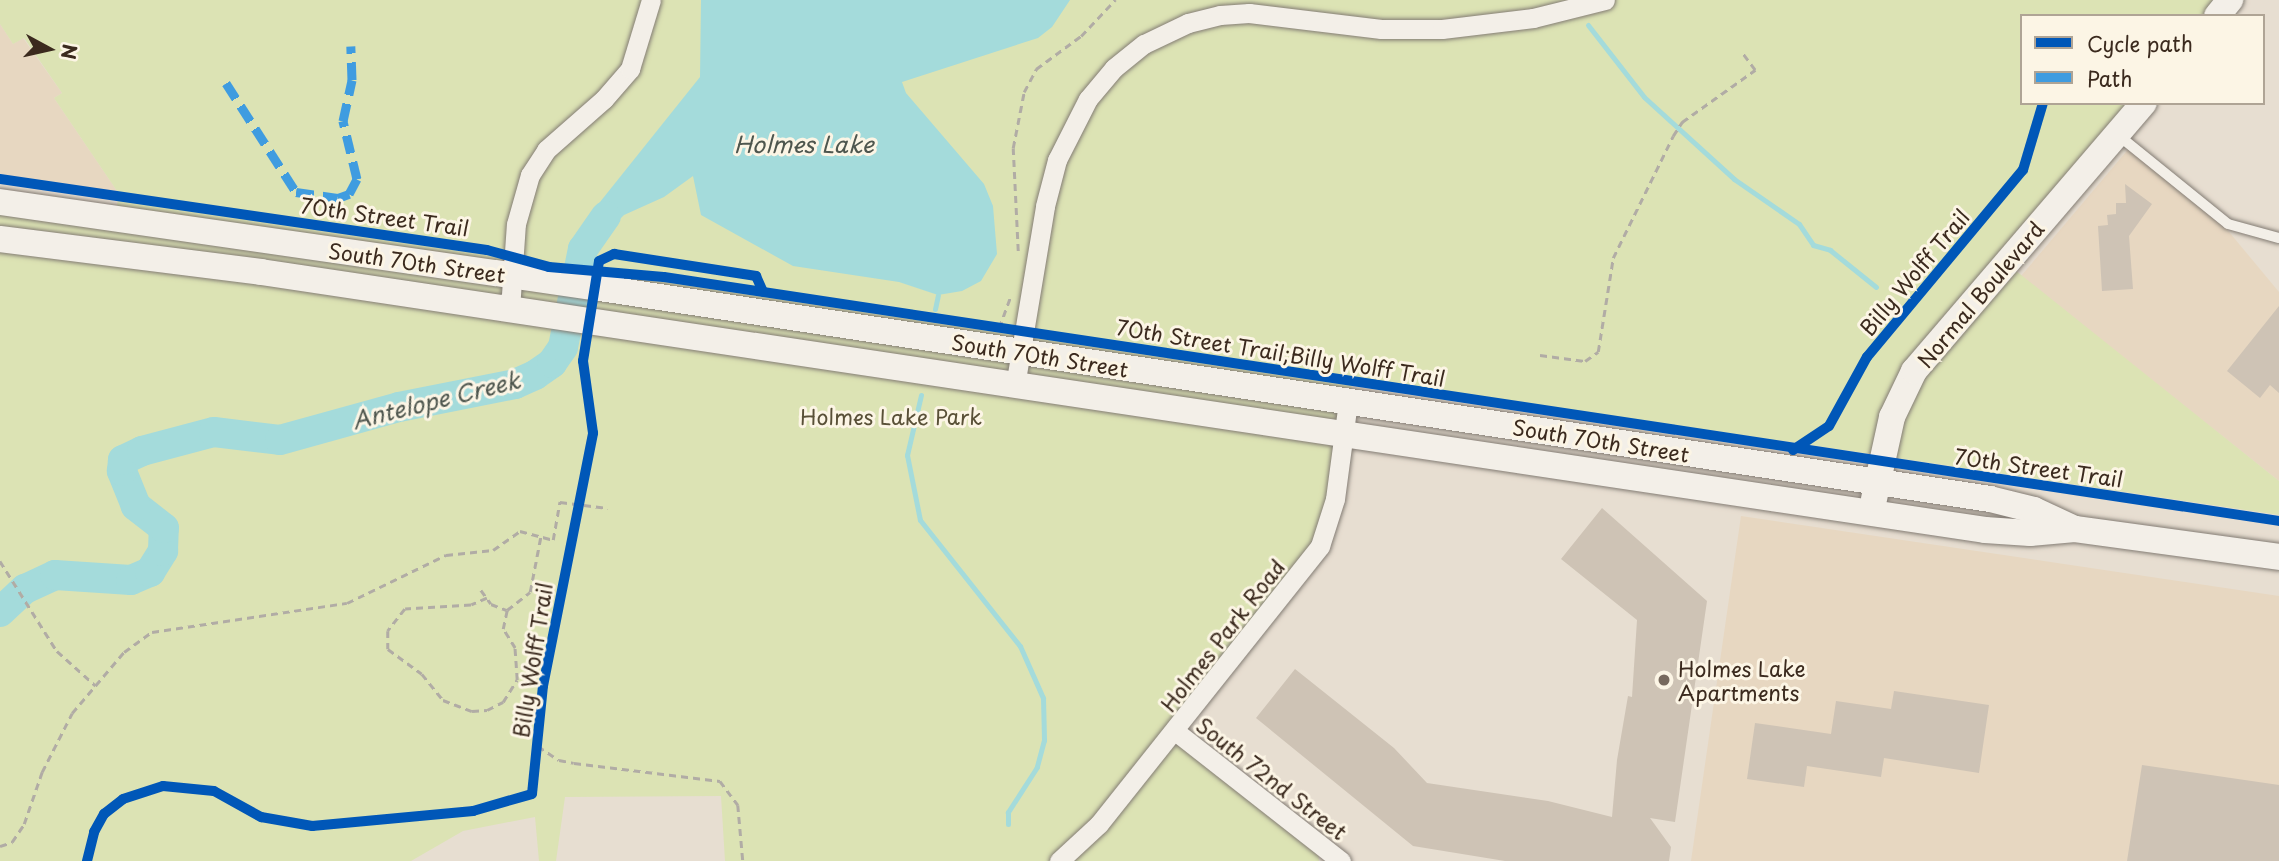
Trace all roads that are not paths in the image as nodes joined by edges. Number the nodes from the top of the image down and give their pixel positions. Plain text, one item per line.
1 (651, 0) edge
2 (1605, 0) edge
3 (2230, 0) edge
4 (2219, 14) edge
5 (2142, 105) edge
6 (2118, 135) junction
7 (0, 202) edge
8 (2279, 238) edge
9 (0, 239) edge
10 (513, 244) junction
11 (481, 271) junction
12 (516, 276) junction
13 (510, 309) junction
14 (1022, 342) junction
15 (1015, 386) junction
16 (1348, 402) junction
17 (1343, 434) junction
18 (1877, 483) junction
19 (1872, 514) junction
20 (2075, 529) junction
21 (2279, 557) edge
22 (1175, 731) junction
23 (1059, 861) edge
24 (1341, 861) edge

1 - 10 street
2 - 14 street
3 - 4 main road
5 - 6 main road, Normal Boulevard
6 - 8 lane
6 - 18 main road, Normal Boulevard
7 - 11 main road, South 70th Street
9 - 13 main road, South 70th Street
10 - 11 street
10 - 12 street
11 - 12 main road, South 70th Street
12 - 13 street
12 - 14 main road, South 70th Street
13 - 15 main road, South 70th Street
14 - 15 street
14 - 16 main road, South 70th Street
15 - 17 main road, South 70th Street
16 - 17 street, Holmes Park Road
16 - 18 main road, South 70th Street
17 - 19 main road, South 70th Street
17 - 22 street, Holmes Park Road
18 - 19 main road, Normal Boulevard
18 - 20 main road, South 70th Street
19 - 20 main road, South 70th Street
20 - 21 main road, South 70th Street
22 - 23 street, Holmes Park Road
22 - 24 street, South 72nd Street

